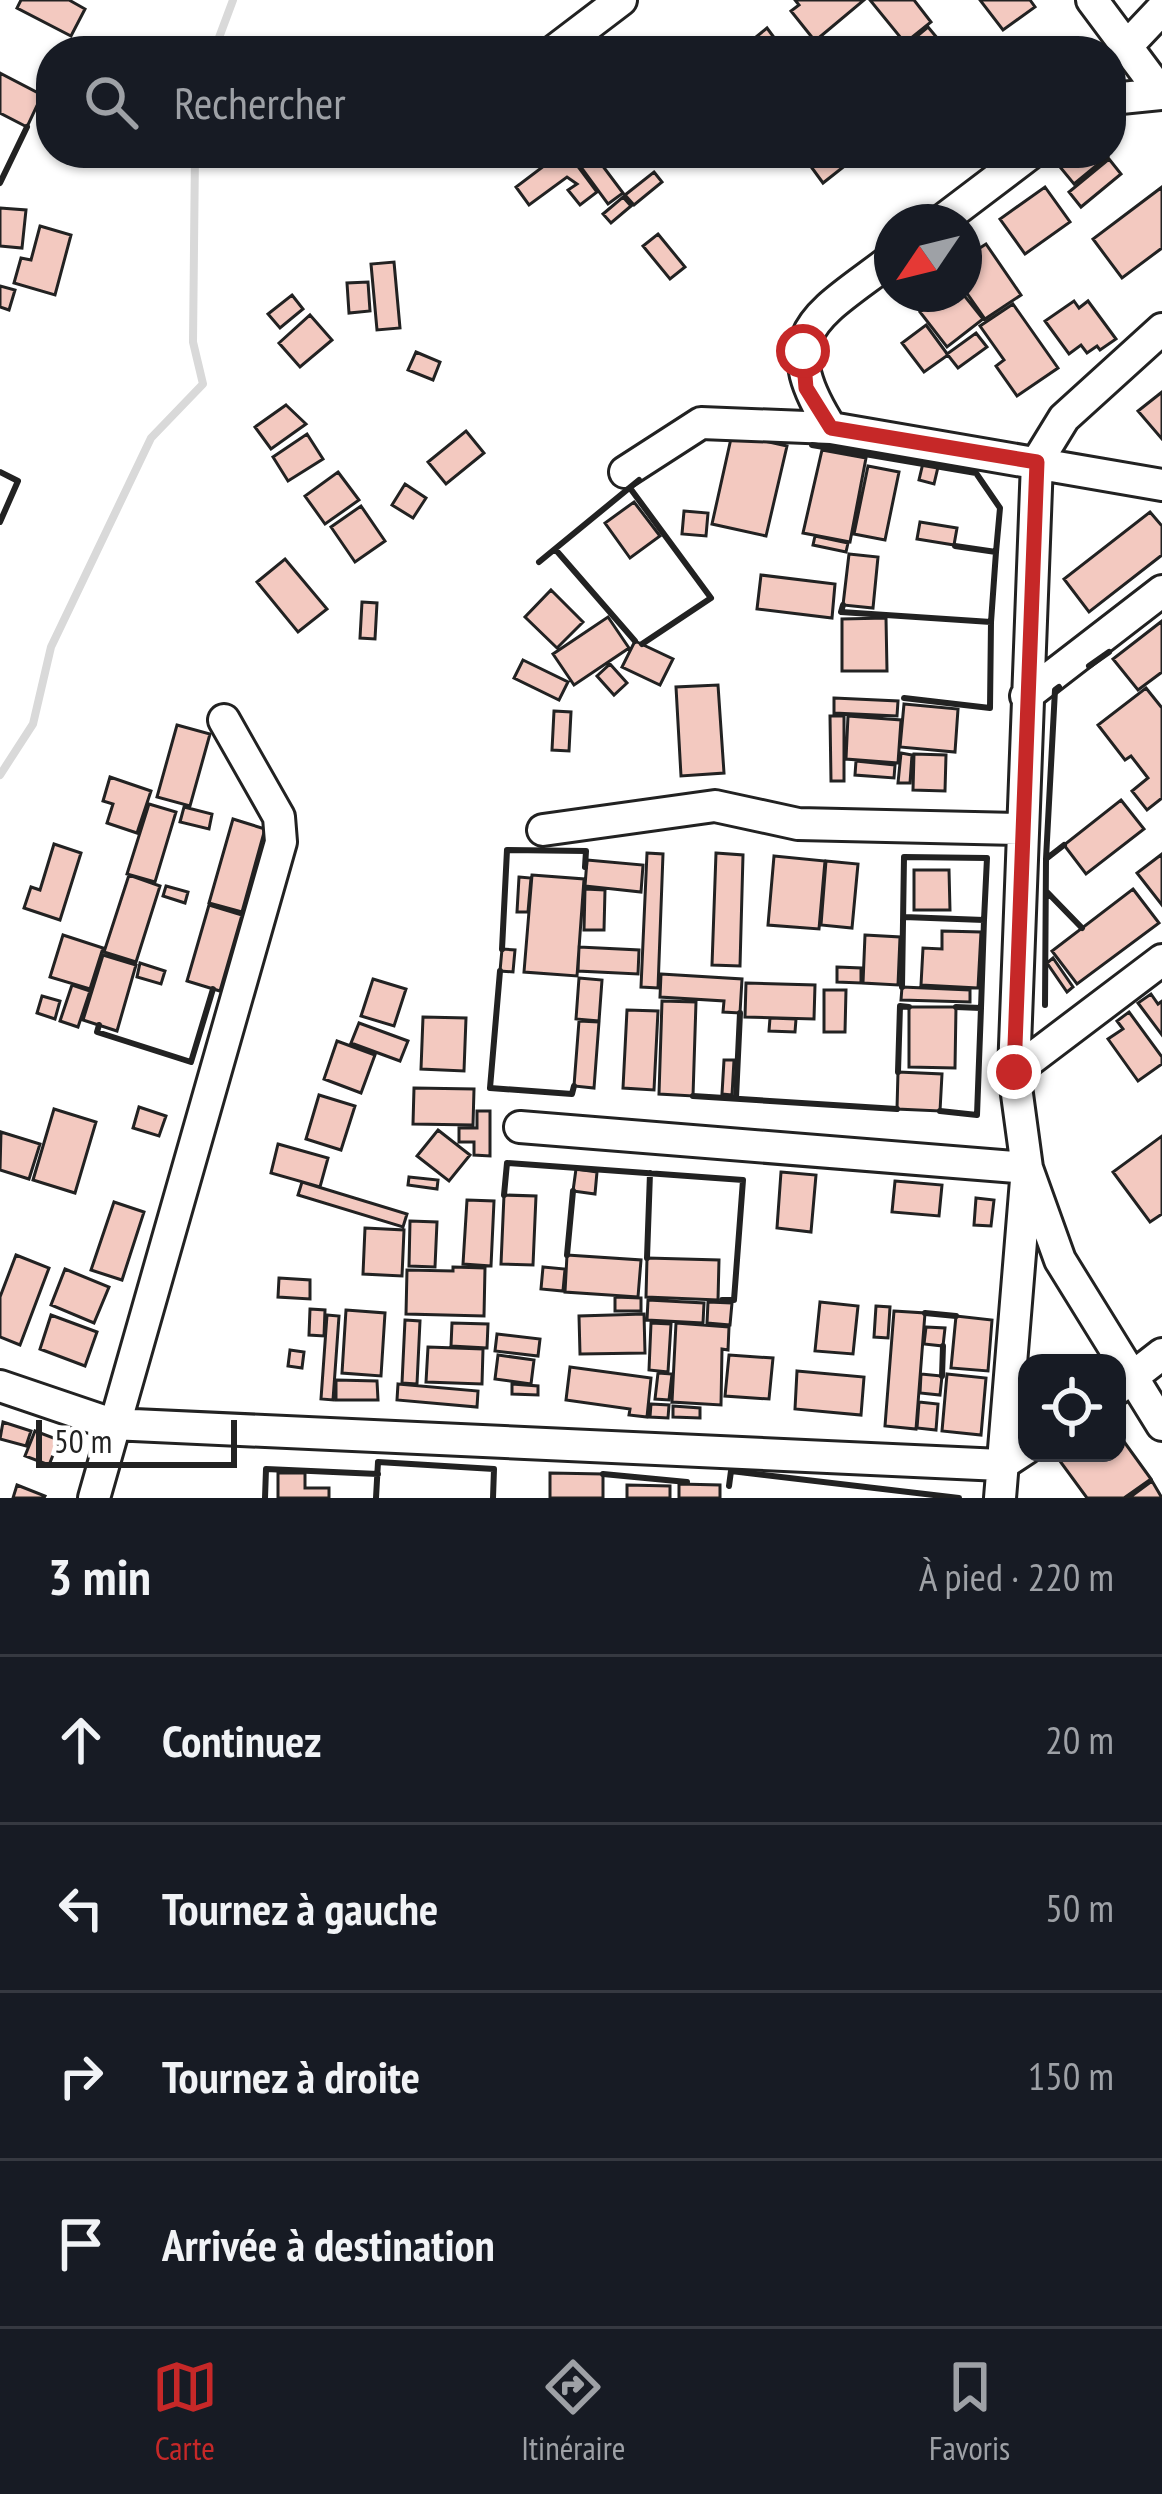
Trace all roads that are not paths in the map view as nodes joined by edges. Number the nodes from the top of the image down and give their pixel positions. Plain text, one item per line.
1 (620, 0) edge
2 (1092, 0) edge
3 (1162, 9) edge
4 (573, 36) edge
5 (1121, 36) edge
6 (1126, 42) edge
7 (1128, 45) junction
8 (1162, 94) edge
9 (1126, 98) edge
10 (1010, 168) edge
11 (963, 204) edge
12 (874, 273) edge
13 (1162, 329) edge
14 (831, 428) junction
15 (1037, 462) junction
16 (625, 472) dead end
17 (1162, 485) edge
18 (1162, 591) edge
19 (1026, 696) junction
20 (224, 720) dead end
21 (1022, 829) junction
22 (543, 830) dead end
23 (1162, 960) edge
24 (1014, 1072) junction
25 (520, 1127) dead end
26 (1027, 1168) junction
27 (1109, 1354) edge
28 (1162, 1354) edge
29 (1126, 1382) edge
30 (0, 1386) edge
31 (1126, 1386) edge
32 (112, 1424) junction
33 (1162, 1425) edge
34 (1014, 1456) edge
35 (94, 1498) edge
36 (1000, 1498) edge

1 - 4 street
2 - 5 street
3 - 7 street
6 - 7 street
7 - 8 street
8 - 9 street
10 - 11 street
12 - 14 street
13 - 15 street
14 - 15 street
14 - 16 street
15 - 17 street
15 - 19 street
18 - 19 street
19 - 21 street
20 - 32 street
21 - 22 street
21 - 24 street
23 - 24 street
24 - 26 street
25 - 26 street
26 - 27 street
26 - 34 street
28 - 29 street
30 - 32 street
31 - 33 street
32 - 34 street
32 - 35 street
34 - 36 street

